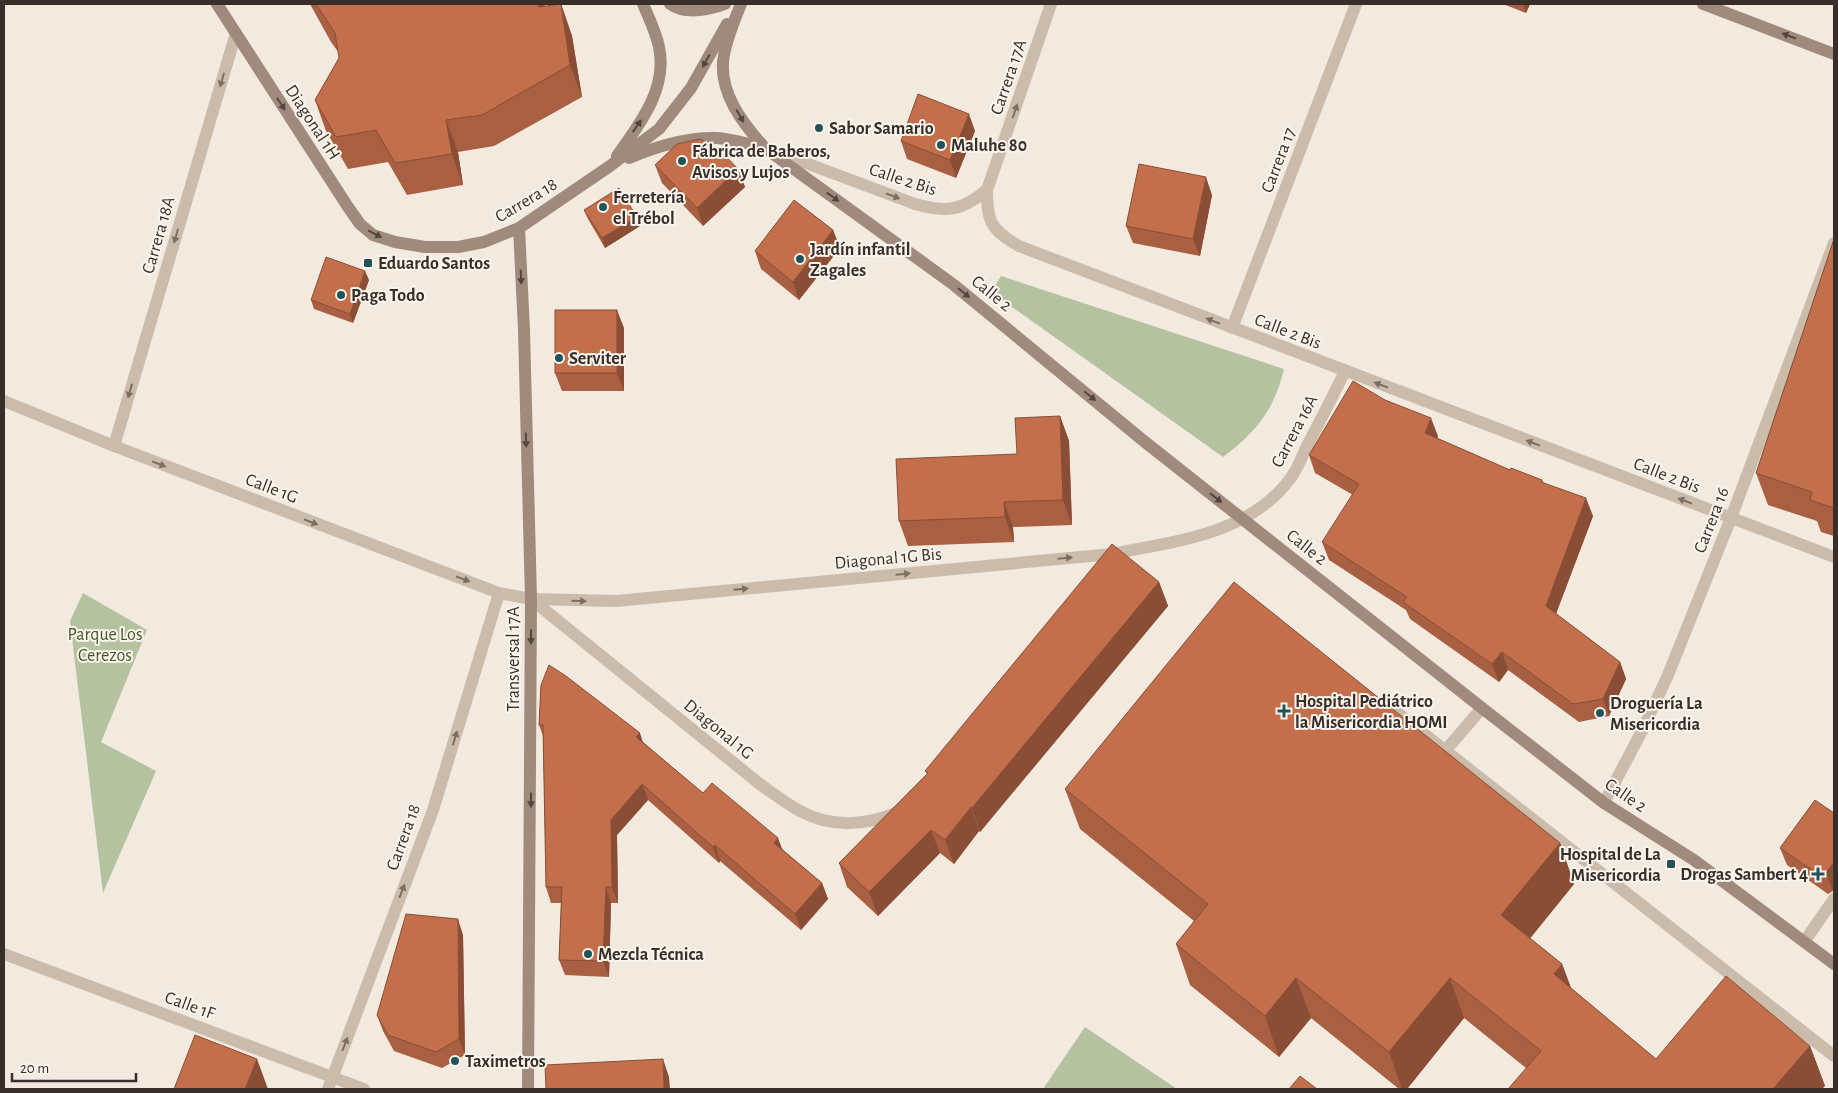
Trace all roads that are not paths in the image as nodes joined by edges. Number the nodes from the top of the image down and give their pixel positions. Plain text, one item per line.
1 (217, 4) edge
2 (643, 4) edge
3 (670, 4) edge
4 (725, 4) edge
5 (740, 4) edge
6 (1051, 4) edge
7 (1356, 4) edge
8 (1703, 4) edge
9 (236, 33) junction
10 (1834, 54) edge
11 (765, 148) junction
12 (610, 166) junction
13 (987, 190) junction
14 (519, 228) junction
15 (395, 242) joint
16 (1834, 243) edge
17 (1232, 328) junction
18 (1345, 371) junction
19 (4, 401) edge
20 (114, 446) junction
21 (1731, 518) junction
22 (1243, 520) junction
23 (1112, 554) junction
24 (1834, 557) edge
25 (1100, 569) edge
26 (499, 593) junction
27 (531, 599) junction
28 (1378, 697) edge
29 (1482, 708) junction
30 (1446, 751) junction
31 (1604, 802) junction
32 (908, 807) edge
33 (1834, 900) edge
34 (1804, 942) junction
35 (4, 954) edge
36 (1834, 964) edge
37 (1834, 1056) edge
38 (330, 1083) edge
39 (364, 1089) edge
40 (528, 1089) edge

1 - 9 street, Diagonal 1H
12 -> 2 street, Carrera 18
3 - 4 street
5 -> 11 street, Carrera 18
5 -> 12 street, Carrera 18
13 -> 6 street, Carrera 17A
7 - 17 street, Carrera 17
10 -> 8 street
9 -> 15 street, Diagonal 1H
9 -> 20 street, Carrera 18A
11 - 12 street, Carrera 18
11 -> 13 street, Calle 2 Bis
11 -> 22 street, Calle 2
12 - 14 street, Carrera 18
17 -> 13 street, Calle 2 Bis
14 - 15 street, Carrera 18
14 -> 27 street, Transversal 17A
16 - 21 street, Carrera 16
17 - 18 street, Calle 2 Bis
21 -> 18 street, Calle 2 Bis
18 - 22 street, Carrera 16A
19 - 20 street, Calle 1G
20 -> 26 street, Calle 1G
21 - 24 street, Calle 2 Bis
21 - 31 street, Carrera 16
22 - 23 street, Diagonal 1G Bis
22 - 29 street, Calle 2
23 - 25 street
27 -> 23 street, Diagonal 1G Bis
26 - 27 street, Calle 1G
38 -> 26 street, Carrera 18
27 - 32 street, Diagonal 1G
27 -> 40 street, Transversal 17A
28 - 30 street
29 - 30 street
29 - 31 street, Calle 2
30 - 37 street
31 - 34 street, Calle 2
33 - 34 street
34 - 36 street, Calle 2
35 - 38 street, Calle 1F
38 - 39 street, Calle 1F

